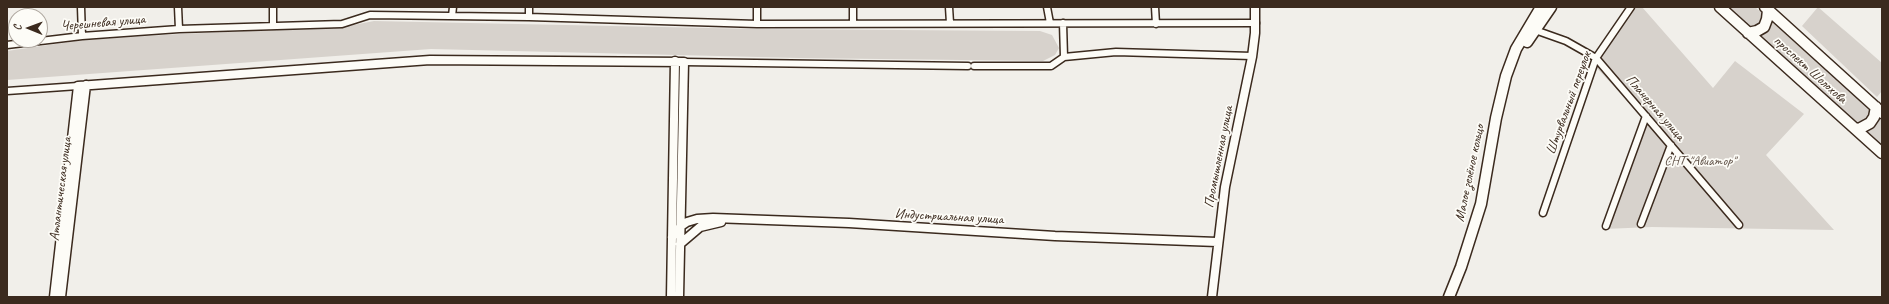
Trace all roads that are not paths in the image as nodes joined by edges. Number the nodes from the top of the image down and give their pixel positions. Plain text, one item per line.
1 (81, 7) edge
2 (178, 7) edge
3 (272, 7) edge
4 (370, 7) edge
5 (452, 7) edge
6 (530, 7) edge
7 (757, 7) edge
8 (853, 7) edge
9 (949, 7) edge
10 (1047, 7) edge
11 (1156, 7) edge
12 (1256, 7) edge
13 (1541, 7) edge
14 (1551, 7) edge
15 (1631, 7) edge
16 (1720, 7) edge
17 (1767, 8) edge
18 (370, 15) junction
19 (452, 16) junction
20 (529, 17) junction
21 (950, 23) junction
22 (1050, 23) junction
23 (1063, 23) junction
24 (1256, 23) junction
25 (757, 24) junction
26 (853, 24) junction
27 (1156, 24) junction
28 (273, 26) junction
29 (179, 29) junction
30 (1535, 30) junction
31 (1748, 33) junction
32 (82, 36) junction
33 (7, 45) edge
34 (1252, 56) junction
35 (1064, 57) junction
36 (1596, 58) junction
37 (675, 61) junction
38 (684, 62) junction
39 (1506, 76) junction
40 (82, 85) junction
41 (7, 91) edge
42 (1879, 110) edge
43 (1646, 116) junction
44 (1855, 128) junction
45 (1671, 145) junction
46 (1882, 153) edge
47 (1543, 213) dead end
48 (754, 219) junction
49 (1641, 224) dead end
50 (1739, 225) dead end
51 (681, 226) junction
52 (1606, 226) dead end
53 (672, 237) junction
54 (1217, 242) junction
55 (680, 244) junction
56 (54, 297) edge
57 (61, 297) edge
58 (671, 297) edge
59 (679, 297) edge
60 (1212, 297) edge
61 (1449, 297) edge

1 - 32 street
2 - 29 street
3 - 28 street
4 - 18 street
5 - 19 street
6 - 20 street
7 - 25 street
8 - 26 street
9 - 21 street
10 - 22 street
11 - 27 street
12 - 24 street, Промышленная улица
13 - 39 main road, Малое зелёное кольцо
14 - 30 main road, Малое зелёное кольцо
15 - 36 street, Штурвальный переулок
16 - 31 main road, проспект Шолохова
17 - 31 main road
17 - 42 main road, проспект Шолохова
18 - 19 street, Черешневая улица
18 - 28 street, Черешневая улица
19 - 20 street, Черешневая улица
20 - 25 street, Черешневая улица
21 - 22 street, Черешневая улица
21 - 26 street, Черешневая улица
22 - 23 street, Черешневая улица
23 - 27 street, Черешневая улица
23 - 35 street
24 - 27 street, Черешневая улица
24 - 34 street, Промышленная улица
25 - 26 street, Черешневая улица
28 - 29 street, Черешневая улица
29 - 32 street, Черешневая улица
30 - 36 street, Планерная улица
30 - 39 main road, Малое зелёное кольцо
31 - 44 main road, проспект Шолохова
32 - 33 street, Черешневая улица
34 - 35 street
34 - 54 street, Промышленная улица
35 - 38 street
36 - 43 street, Планерная улица
36 - 47 street, Штурвальный переулок
37 - 38 street
37 - 40 street
37 - 53 street
38 - 51 street
39 - 61 main road, Малое зелёное кольцо
40 - 41 street
40 - 56 street, Атлантическая улица
40 - 57 street, Атлантическая улица
42 - 44 main road
43 - 45 street, Планерная улица
43 - 52 street
44 - 46 main road, проспект Шолохова
45 - 49 street
45 - 50 street, Планерная улица
48 - 51 street, Индустриальная улица
48 - 54 street, Индустриальная улица
48 - 55 street
51 - 53 street
51 - 55 street
53 - 58 street
54 - 60 street, Промышленная улица
55 - 59 street

